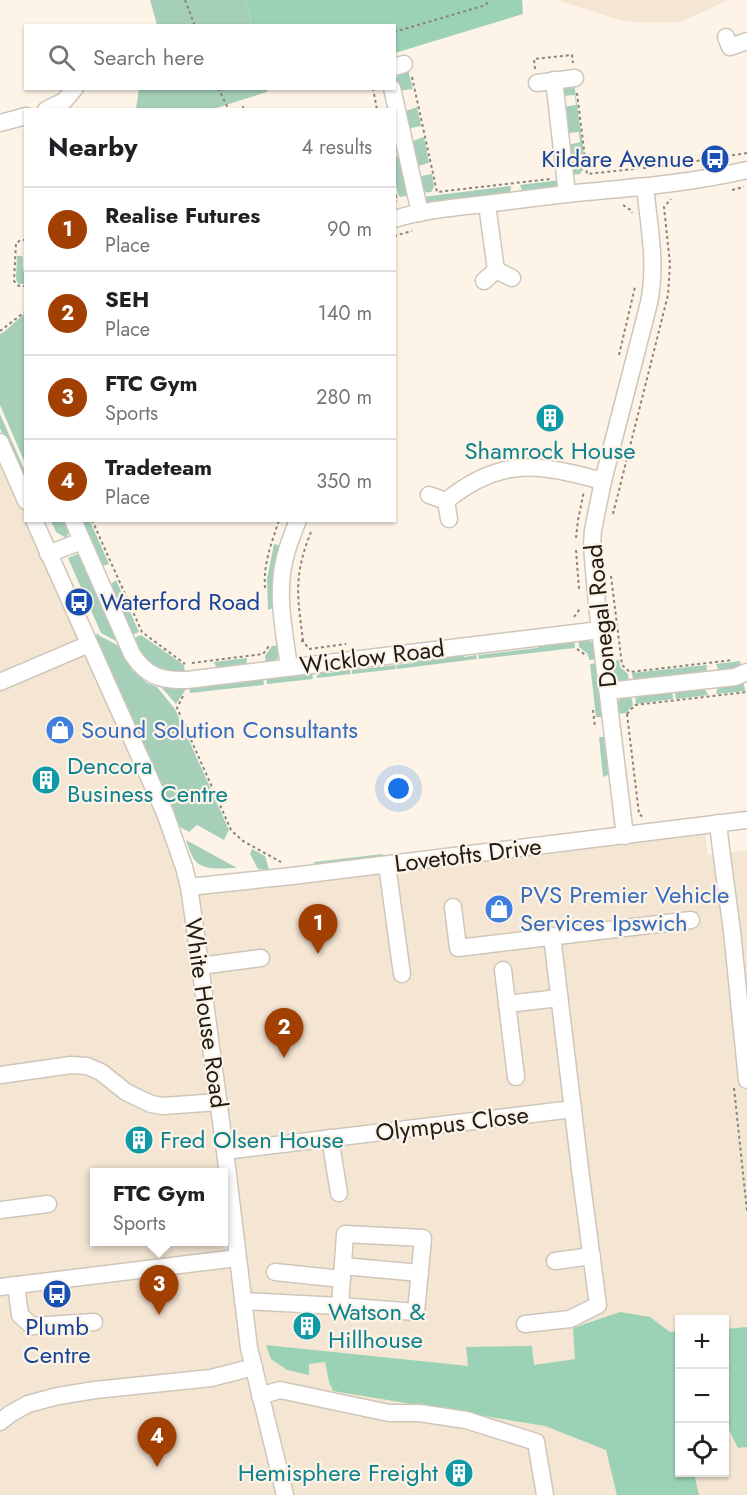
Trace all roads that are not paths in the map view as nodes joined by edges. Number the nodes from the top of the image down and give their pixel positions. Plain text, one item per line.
1 (726, 37) dead end
2 (747, 41) edge
3 (575, 78) dead end
4 (554, 80) junction
5 (537, 83) dead end
6 (74, 90) edge
7 (392, 90) edge
8 (50, 108) edge
9 (24, 117) edge
10 (0, 123) edge
11 (747, 170) edge
12 (645, 187) junction
13 (567, 194) junction
14 (488, 204) junction
15 (420, 213) junction
16 (396, 219) edge
17 (512, 278) dead end
18 (0, 442) edge
19 (603, 481) junction
20 (429, 495) dead end
21 (24, 496) edge
22 (446, 501) junction
23 (449, 519) dead end
24 (35, 522) edge
25 (74, 522) edge
26 (306, 522) edge
27 (82, 540) junction
28 (48, 554) junction
29 (600, 630) junction
30 (89, 644) junction
31 (745, 666) edge
32 (289, 667) junction
33 (0, 682) edge
34 (608, 691) junction
35 (747, 820) edge
36 (718, 823) junction
37 (625, 836) junction
38 (387, 865) junction
39 (189, 887) junction
40 (453, 907) dead end
41 (691, 920) dead end
42 (552, 936) junction
43 (261, 958) dead end
44 (200, 966) junction
45 (503, 970) dead end
46 (402, 974) dead end
47 (559, 998) junction
48 (516, 1003) junction
49 (0, 1075) edge
50 (516, 1077) dead end
51 (747, 1080) edge
52 (218, 1102) junction
53 (573, 1109) junction
54 (330, 1138) junction
55 (225, 1150) junction
56 (227, 1168) edge
57 (228, 1177) edge
58 (339, 1193) dead end
59 (48, 1204) dead end
60 (0, 1210) edge
61 (592, 1256) junction
62 (237, 1258) junction
63 (555, 1261) dead end
64 (275, 1272) dead end
65 (343, 1273) junction
66 (420, 1273) junction
67 (8, 1286) edge
68 (243, 1301) junction
69 (340, 1306) junction
70 (94, 1322) dead end
71 (525, 1324) dead end
72 (254, 1367) junction
73 (260, 1396) junction
74 (0, 1422) edge
75 (285, 1495) edge
76 (545, 1495) edge

1 - 2 street
3 - 4 street
4 - 5 street
4 - 13 street
6 - 8 street
7 - 15 street
9 - 10 street
11 - 12 street
12 - 13 street
12 - 19 street, Donegal Road
13 - 14 street
14 - 15 street
14 - 17 street
15 - 16 street
18 - 21 street
19 - 22 street
19 - 29 street, Donegal Road
20 - 22 street
22 - 23 street
24 - 28 street, White House Road
25 - 27 street
26 - 32 street
27 - 28 street
27 - 32 street, Wicklow Road
28 - 30 street, White House Road
29 - 32 street, Wicklow Road
29 - 34 street, Donegal Road
30 - 33 street
30 - 39 street, White House Road
31 - 34 street
34 - 37 street, Donegal Road
35 - 36 street, Lovetofts Drive
36 - 37 street, Lovetofts Drive
36 - 51 street
37 - 38 street, Lovetofts Drive
38 - 39 street, Lovetofts Drive
38 - 46 street
39 - 44 street, White House Road
40 - 42 street
41 - 42 street
42 - 47 street
43 - 44 street
44 - 52 street, White House Road
45 - 48 street
47 - 48 street
47 - 53 street
48 - 50 street
49 - 52 street
52 - 55 street, White House Road
53 - 54 street, Olympus Close
53 - 61 street
54 - 55 street, Olympus Close
54 - 58 street
55 - 56 street, White House Road
57 - 62 street, White House Road
59 - 60 street
61 - 63 street
61 - 71 street
62 - 67 street
62 - 68 street, White House Road
64 - 65 street
65 - 66 street
65 - 66 street
65 - 69 street
66 - 69 street
67 - 70 street
68 - 69 street
68 - 72 street, White House Road
72 - 73 street, White House Road
72 - 74 street
73 - 75 street, White House Road
73 - 76 street

